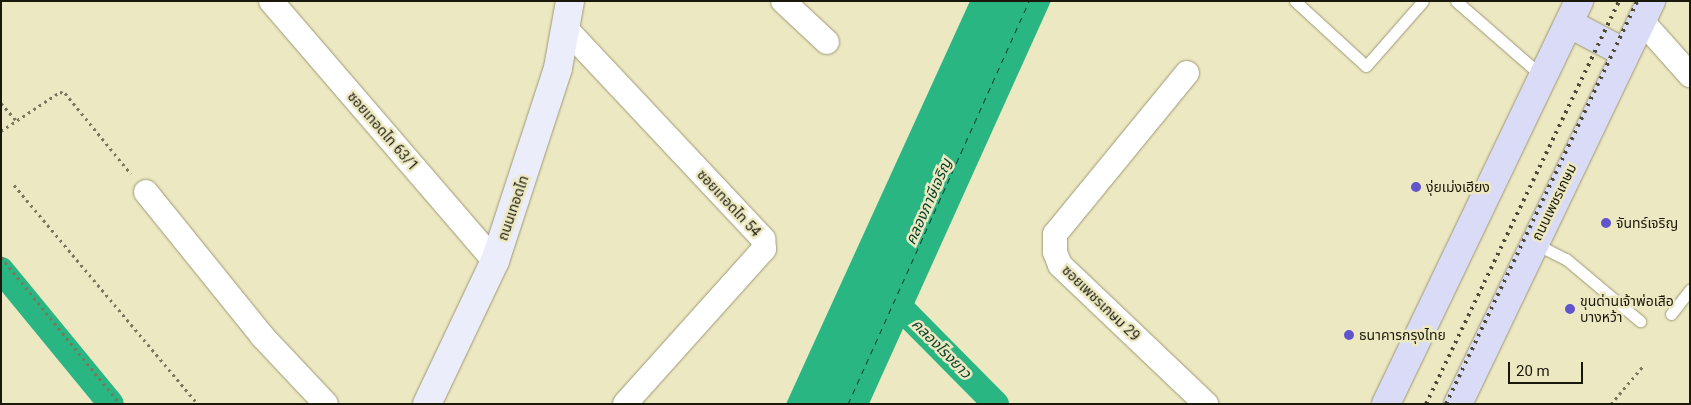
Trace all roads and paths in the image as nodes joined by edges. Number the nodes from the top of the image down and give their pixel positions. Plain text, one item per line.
1 (271, 1) edge
2 (570, 1) edge
3 (783, 1) edge
4 (1295, 1) edge
5 (1422, 1) edge
6 (1456, 1) edge
7 (1646, 11) edge
8 (1574, 12) edge
9 (567, 30) junction
10 (827, 42) dead end
11 (1625, 53) junction
12 (1187, 73) dead end
13 (1690, 75) edge
14 (1543, 77) junction
15 (1, 103) edge
16 (16, 120) junction
17 (1, 131) edge
18 (14, 184) dead end
19 (146, 192) joint
20 (1534, 243) junction
21 (1, 257) edge
22 (495, 261) junction
23 (1690, 290) edge
24 (1671, 314) dead end
25 (1640, 321) dead end
26 (1643, 366) dead end
27 (120, 404) edge
28 (198, 404) edge
29 (326, 404) edge
30 (427, 404) edge
31 (626, 404) edge
32 (1206, 404) edge
33 (1386, 404) edge
34 (1458, 404) edge
35 (1612, 404) edge

1 - 22 street, ซอยเทอดไท 63/1
2 - 9 main road, ถนนเทอดไท
3 - 10 street
4 - 5 lane
6 - 14 lane
7 - 11 main road, ถนนเพชรเกษม
7 - 13 street
8 - 11 main road
8 - 14 main road
9 - 22 main road, ถนนเทอดไท
9 - 31 street, ซอยเทอดไท 54
11 - 20 main road, ถนนเพชรเกษม
12 - 32 street, ซอยเพชรเกษม 29
14 - 33 main road
15 - 16 path
16 - 17 path
16 - 19 path
18 - 28 path
19 - 29 street
20 - 25 lane
20 - 34 main road, ถนนเพชรเกษม
21 - 27 path
22 - 30 main road, ถนนเทอดไท
23 - 24 lane
26 - 35 path

